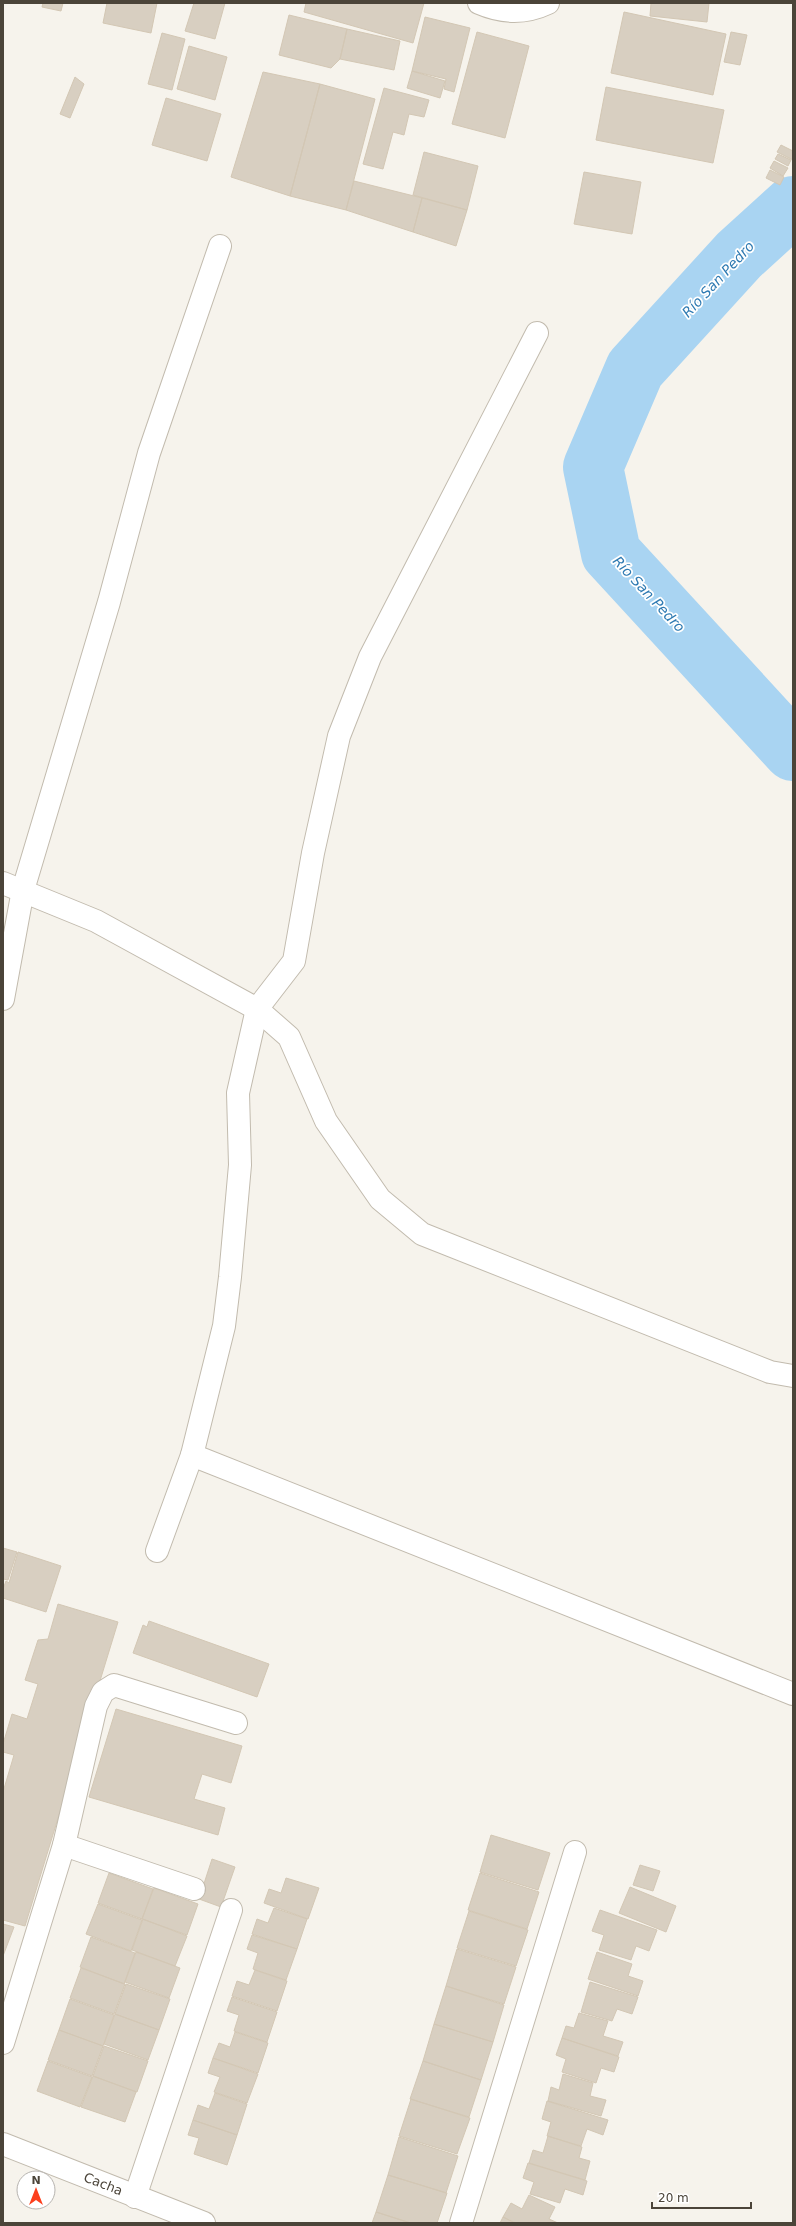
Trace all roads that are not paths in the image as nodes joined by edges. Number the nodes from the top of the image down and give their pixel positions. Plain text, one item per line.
1 (479, 3) edge
2 (548, 3) edge
3 (220, 246) dead end
4 (536, 333) dead end
5 (13, 886) edge
6 (3, 999) edge
7 (257, 1009) junction
8 (793, 1376) edge
9 (192, 1455) junction
10 (157, 1551) dead end
11 (793, 1694) edge
12 (236, 1723) dead end
13 (64, 1845) junction
14 (575, 1852) dead end
15 (194, 1889) dead end
16 (231, 1910) dead end
17 (3, 2043) edge
18 (3, 2144) edge
19 (135, 2197) junction
20 (204, 2223) edge
21 (461, 2223) edge

1 - 2 street
3 - 5 street
4 - 7 street
5 - 6 street
5 - 7 street
7 - 8 street
7 - 9 street
9 - 10 street
9 - 11 street
12 - 13 street
13 - 15 street
13 - 17 street
14 - 21 street
16 - 19 street
18 - 19 street, Cacha
19 - 20 street, Cacha

